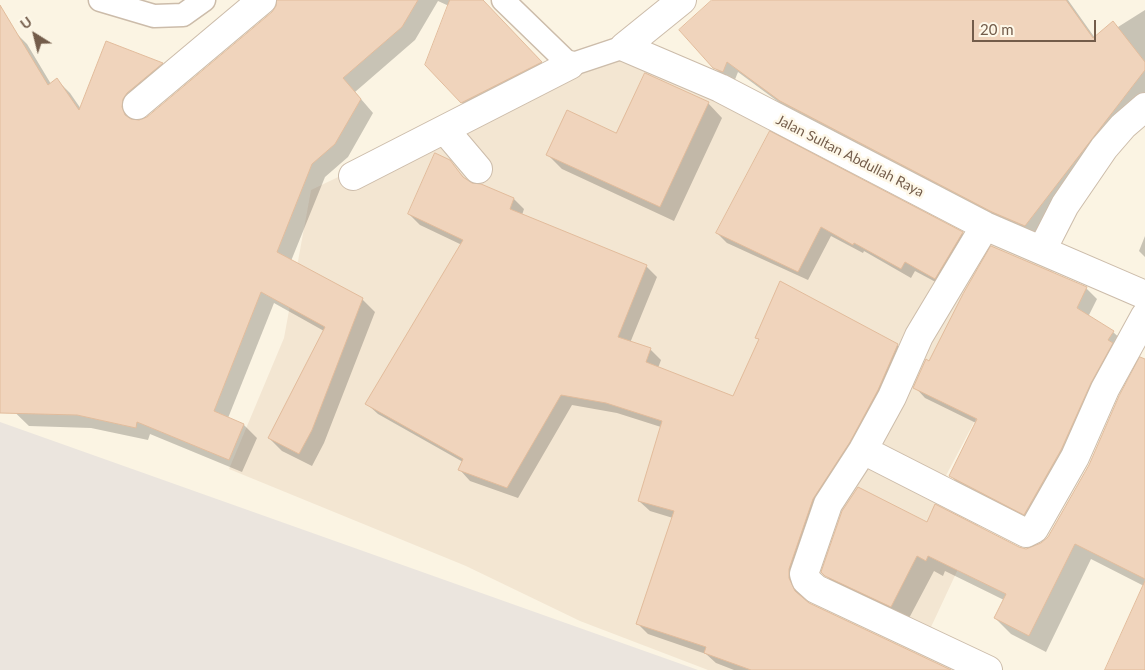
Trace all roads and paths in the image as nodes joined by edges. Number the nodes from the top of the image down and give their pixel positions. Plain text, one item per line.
1 (100, 0) edge
2 (204, 0) edge
3 (262, 0) edge
4 (503, 0) edge
5 (682, 0) edge
6 (624, 47) junction
7 (570, 65) junction
8 (137, 105) dead end
9 (1145, 107) edge
10 (445, 130) junction
11 (478, 170) dead end
12 (353, 176) dead end
13 (985, 226) junction
14 (1042, 250) junction
15 (1145, 295) edge
16 (1145, 316) edge
17 (863, 450) junction
18 (988, 670) edge

1 - 2 lane
3 - 8 street
4 - 7 lane
5 - 6 street
6 - 7 lane
6 - 13 street, Jalan Sultan Abdullah Raya
7 - 10 street
9 - 14 street
10 - 11 street
10 - 12 street
13 - 14 street, Jalan Sultan Abdullah Raya
13 - 17 street
14 - 15 street, Jalan Sultan Abdullah Raya
16 - 17 street
17 - 18 street

